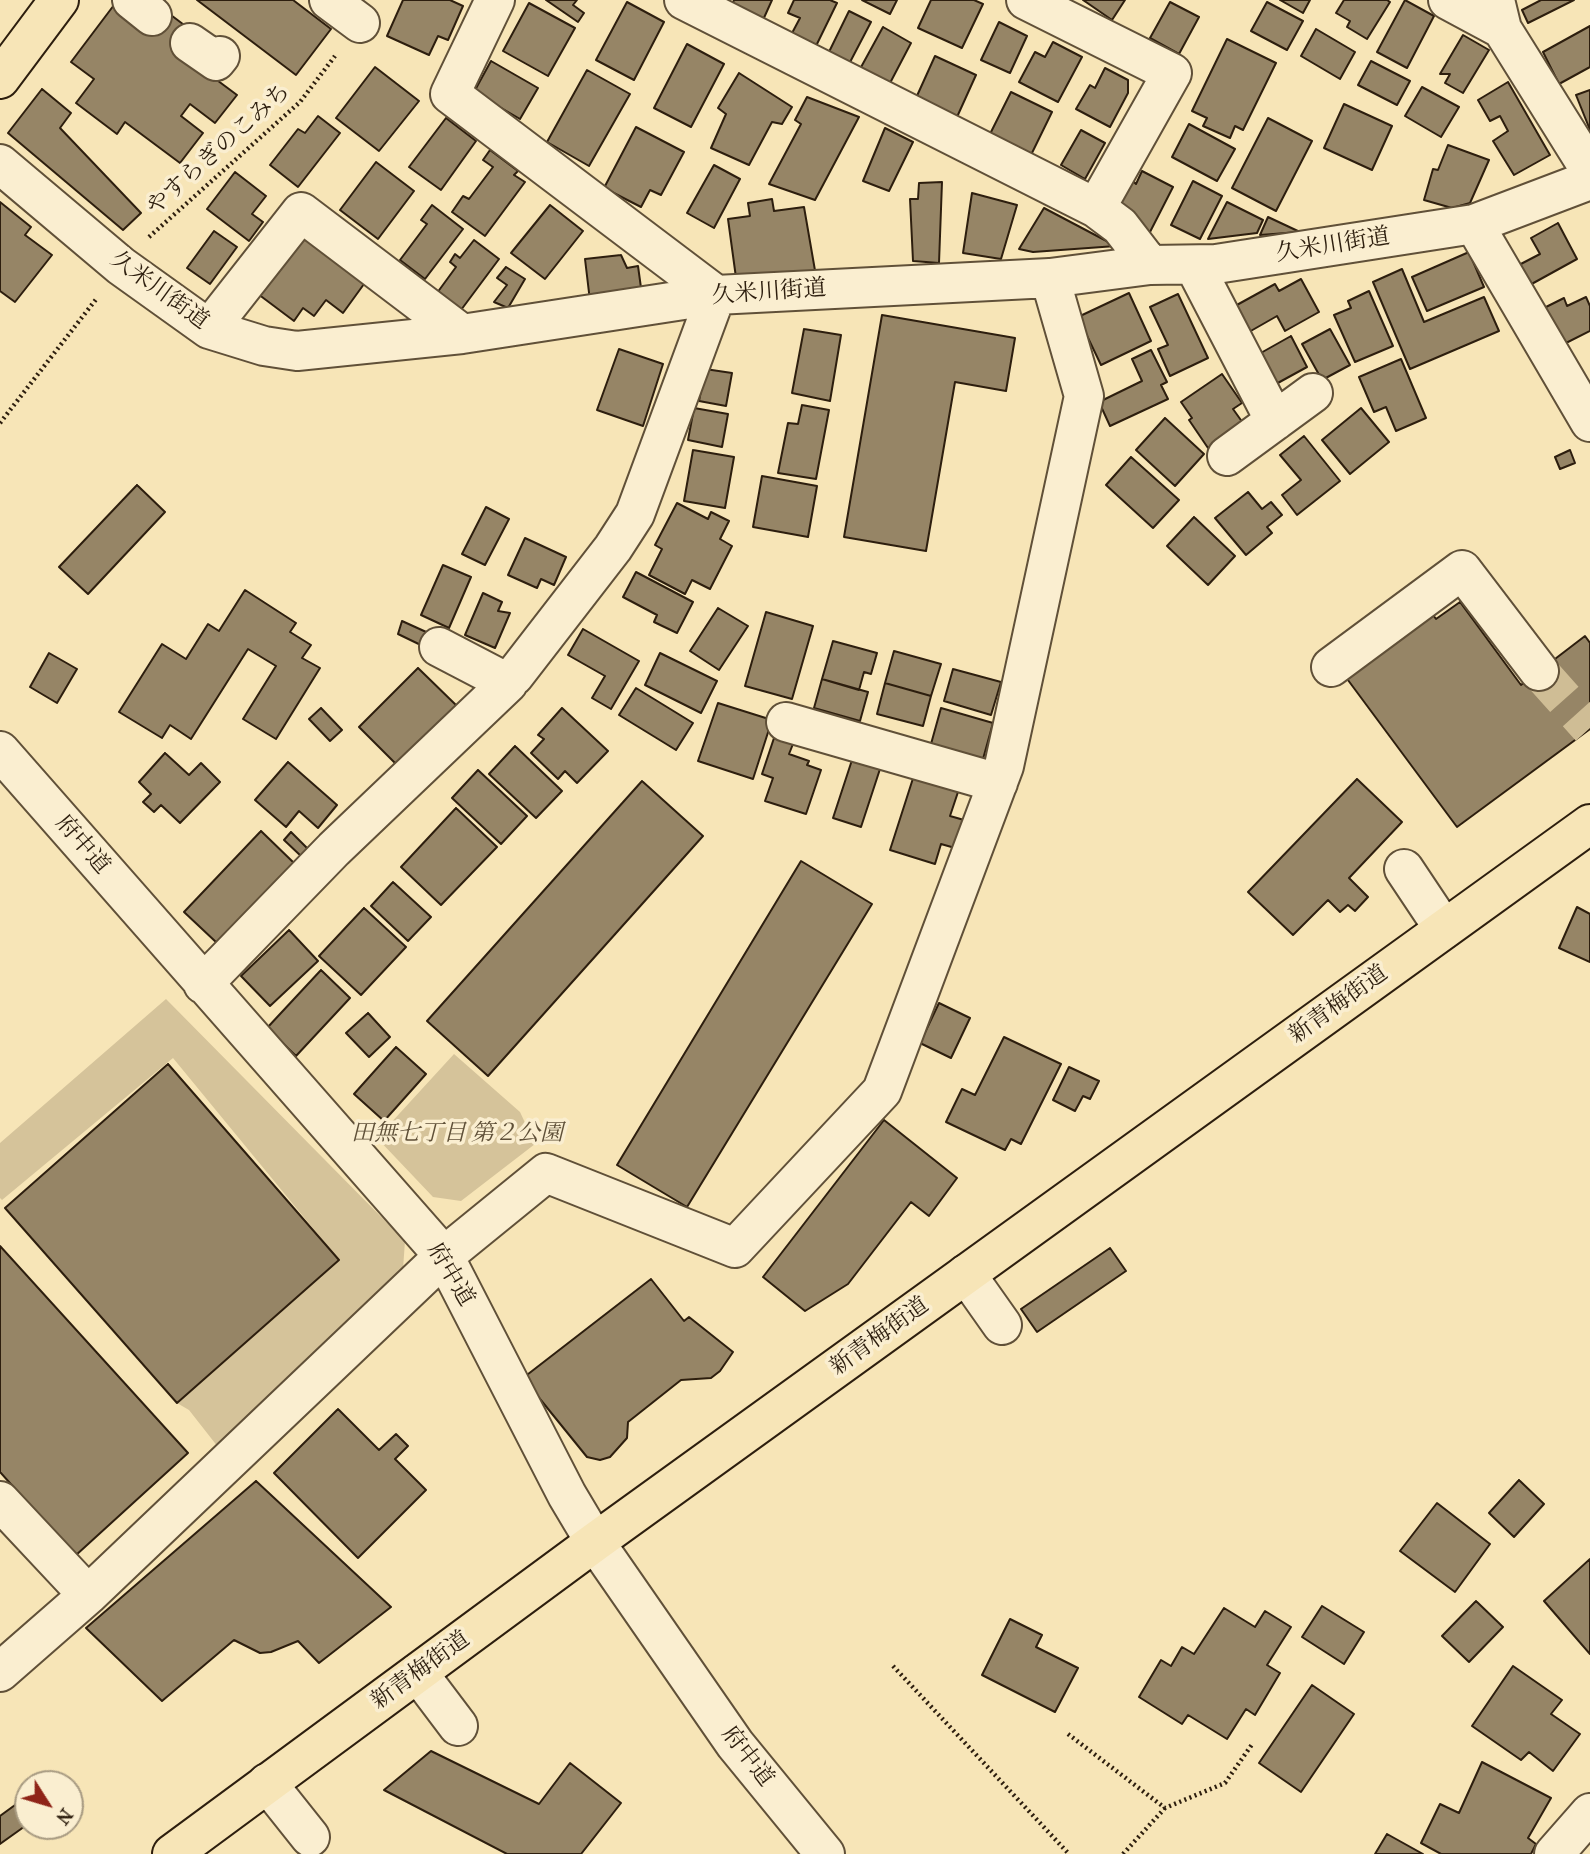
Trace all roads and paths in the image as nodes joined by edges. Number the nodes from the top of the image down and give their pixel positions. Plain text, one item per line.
1 (60, 0) edge
2 (329, 0) edge
3 (495, 0) edge
4 (684, 0) edge
5 (1026, 0) edge
6 (1448, 0) edge
7 (1498, 15) edge
8 (360, 23) joint
9 (0, 79) edge
10 (0, 164) edge
11 (1590, 170) edge
12 (1590, 180) edge
13 (1096, 208) junction
14 (1474, 225) junction
15 (141, 244) dead end
16 (1150, 265) junction
17 (1194, 265) junction
18 (1050, 278) junction
19 (102, 291) dead end
20 (716, 295) junction
21 (209, 329) junction
22 (462, 334) junction
23 (1313, 393) dead end
24 (1275, 421) junction
25 (1590, 422) edge
26 (0, 423) edge
27 (1227, 457) dead end
28 (439, 647) dead end
29 (1331, 667) dead end
30 (1539, 671) tunnel mouth
31 (511, 679) junction
32 (786, 722) dead end
33 (5, 766) edge
34 (998, 783) junction
35 (1590, 824) edge
36 (1404, 869) dead end
37 (1444, 929) junction
38 (203, 984) junction
39 (444, 1256) junction
40 (966, 1275) junction
41 (1002, 1325) dead end
42 (0, 1501) edge
43 (595, 1542) junction
44 (88, 1595) junction
45 (893, 1666) dead end
46 (0, 1672) edge
47 (418, 1672) junction
48 (458, 1726) dead end
49 (1068, 1734) dead end
50 (1253, 1743) dead end
51 (267, 1783) junction
52 (1165, 1808) junction
53 (1590, 1813) edge
54 (310, 1837) dead end
55 (178, 1852) edge
56 (825, 1854) edge
57 (1069, 1854) edge
58 (1123, 1854) edge
59 (1554, 1854) edge

1 - 9 main road
2 - 8 street
3 - 20 street
4 - 13 street
5 - 13 street
6 - 7 street
7 - 11 street
8 - 15 path, やすらぎのこみち
10 - 21 street, 久米川街道
12 - 14 street, 久米川街道
13 - 16 street
14 - 17 street, 久米川街道
14 - 25 street
16 - 17 street, 久米川街道
16 - 18 street, 久米川街道
17 - 24 street
18 - 20 street, 久米川街道
18 - 34 street
19 - 26 path
20 - 22 street, 久米川街道
20 - 31 street
21 - 22 street, 久米川街道
21 - 22 street
23 - 24 street
24 - 27 street
28 - 31 street
29 - 30 street
31 - 38 street
32 - 34 street
33 - 38 street, 府中道
34 - 39 street
35 - 37 main road, 新青梅街道
36 - 37 street
37 - 40 main road, 新青梅街道
38 - 39 street, 府中道
39 - 43 street, 府中道
39 - 44 street
40 - 41 street
40 - 43 main road, 新青梅街道
42 - 44 street
43 - 47 main road, 新青梅街道
43 - 56 street, 府中道
44 - 46 street
45 - 57 path
47 - 48 street
47 - 51 main road, 新青梅街道
49 - 52 path
50 - 52 path
51 - 54 street
51 - 55 main road, 新青梅街道
52 - 58 path
53 - 59 street

